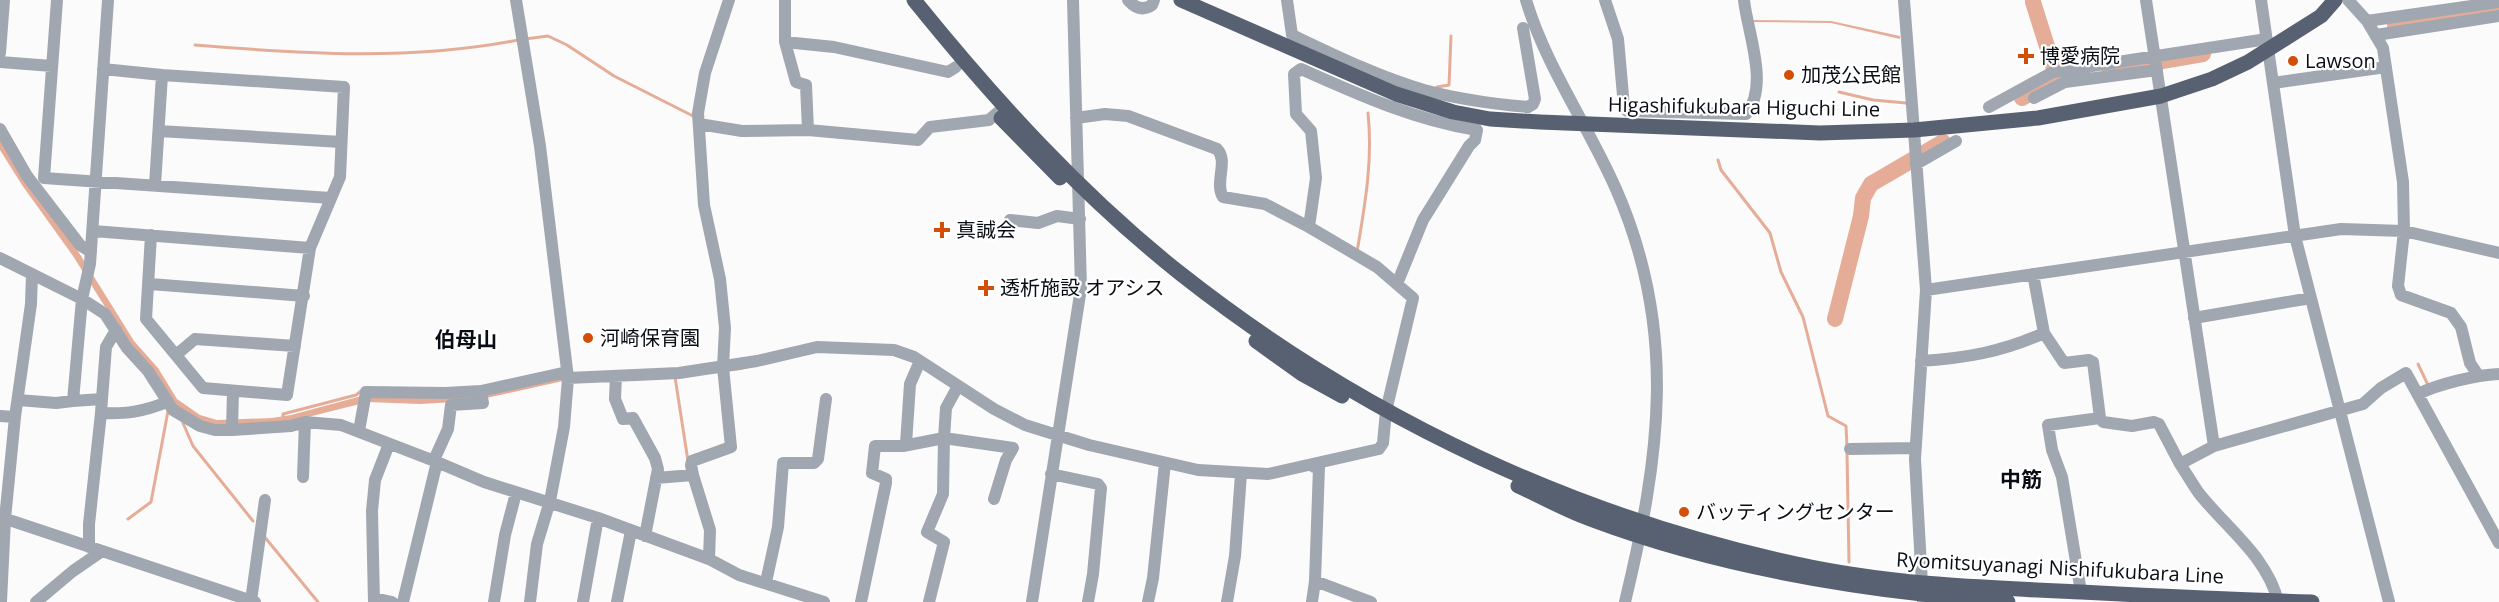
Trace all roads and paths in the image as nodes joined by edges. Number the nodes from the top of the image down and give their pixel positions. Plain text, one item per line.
1 (4, 0) edge
2 (57, 0) edge
3 (108, 0) edge
4 (516, 0) edge
5 (729, 0) edge
6 (785, 0) edge
7 (903, 0) edge
8 (914, 0) edge
9 (1073, 0) edge
10 (1128, 0) edge
11 (1154, 0) edge
12 (1181, 0) edge
13 (1287, 0) edge
14 (1526, 0) edge
15 (1605, 0) edge
16 (1744, 0) edge
17 (1904, 0) edge
18 (2146, 0) edge
19 (2261, 0) edge
20 (2335, 0) edge
21 (2348, 0) edge
22 (2499, 2) edge
23 (2499, 16) edge
24 (2367, 21) junction
25 (1523, 28) dead end
26 (2376, 35) junction
27 (785, 42) junction
28 (2267, 45) junction
29 (0, 53) edge
30 (0, 62) edge
31 (2156, 63) junction
32 (52, 66) junction
33 (956, 67) junction
34 (2386, 68) junction
35 (103, 69) junction
36 (162, 75) junction
37 (2273, 83) junction
38 (1395, 94) junction
39 (2161, 96) junction
40 (2034, 98) dead end
41 (1989, 107) dead end
42 (997, 113) junction
43 (1716, 113) junction
44 (1076, 118) junction
45 (699, 124) junction
46 (1584, 124) junction
47 (0, 129) edge
48 (1717, 129) junction
49 (808, 130) junction
50 (1914, 130) junction
51 (159, 131) junction
52 (1956, 141) dead end
53 (341, 142) junction
54 (1916, 159) junction
55 (96, 183) junction
56 (155, 185) junction
57 (1079, 189) junction
58 (330, 198) junction
59 (1080, 219) junction
60 (1010, 220) dead end
61 (1310, 227) junction
62 (93, 231) junction
63 (2404, 231) junction
64 (151, 235) junction
65 (2295, 236) junction
66 (310, 248) junction
67 (91, 252) junction
68 (2186, 253) junction
69 (2499, 253) edge
70 (0, 258) edge
71 (32, 274) junction
72 (2033, 274) junction
73 (150, 284) junction
74 (1396, 284) junction
75 (1926, 290) junction
76 (304, 296) junction
77 (2311, 298) junction
78 (82, 299) junction
79 (2194, 318) junction
80 (116, 330) junction
81 (2044, 333) junction
82 (295, 346) junction
83 (176, 355) junction
84 (920, 361) junction
85 (1920, 361) junction
86 (723, 367) junction
87 (2476, 372) junction
88 (2499, 374) edge
89 (567, 375) junction
90 (616, 376) junction
91 (958, 386) junction
92 (233, 391) junction
93 (2418, 394) junction
94 (481, 395) junction
95 (102, 399) junction
96 (826, 399) dead end
97 (18, 400) junction
98 (73, 401) junction
99 (167, 402) junction
100 (2341, 409) junction
101 (100, 413) junction
102 (0, 416) edge
103 (1386, 416) junction
104 (15, 417) junction
105 (2100, 418) junction
106 (305, 422) junction
107 (232, 430) junction
108 (359, 431) junction
109 (1056, 436) junction
110 (944, 438) junction
111 (389, 444) junction
112 (906, 444) junction
113 (2214, 446) junction
114 (1915, 448) junction
115 (1850, 449) dead end
116 (435, 461) junction
117 (1166, 463) junction
118 (1314, 464) junction
119 (2180, 464) junction
120 (1051, 474) junction
121 (1240, 474) junction
122 (693, 475) junction
123 (303, 477) dead end
124 (656, 478) junction
125 (516, 493) junction
126 (994, 499) dead end
127 (265, 500) dead end
128 (550, 501) junction
129 (3, 518) edge
130 (598, 518) junction
131 (1642, 529) junction
132 (631, 531) junction
133 (645, 536) junction
134 (2499, 543) edge
135 (88, 547) junction
136 (102, 551) junction
137 (709, 559) junction
138 (1315, 581) junction
139 (766, 582) junction
140 (2081, 592) junction
141 (1923, 594) edge
142 (374, 600) edge
143 (253, 601) edge
144 (2278, 601) edge
145 (1, 602) edge
146 (36, 602) edge
147 (392, 602) edge
148 (402, 602) edge
149 (494, 602) edge
150 (530, 602) edge
151 (583, 602) edge
152 (617, 602) edge
153 (824, 602) edge
154 (861, 602) edge
155 (929, 602) edge
156 (1032, 602) edge
157 (1088, 602) edge
158 (1148, 602) edge
159 (1227, 602) edge
160 (1312, 602) edge
161 (1371, 602) edge
162 (1625, 602) edge
163 (2008, 602) edge
164 (2312, 602) edge
165 (2389, 602) edge

1 - 29 street
2 - 32 street
3 - 35 street
4 - 89 street
5 - 45 street
6 - 27 street
7 - 33 main road, Ryomitsuyanagi Nishifukubara Line
8 - 57 main road, Ryomitsuyanagi Nishifukubara Line
9 - 44 street
10 - 11 street
12 - 38 main road, Higashifukubara Higuchi Line
13 - 38 street
14 - 46 street
15 - 43 street
16 - 43 street
17 - 50 street
18 - 31 street
19 - 28 street
20 - 28 main road, Higashifukubara Higuchi Line
21 - 24 street
22 - 24 street
23 - 26 street
24 - 26 street
25 - 38 street
26 - 34 street
27 - 33 street
27 - 49 street
28 - 31 street
28 - 37 street
28 - 39 main road, Higashifukubara Higuchi Line
30 - 32 street
31 - 39 street
31 - 40 street
31 - 41 street
32 - 55 street
33 - 42 main road, Ryomitsuyanagi Nishifukubara Line
34 - 37 street
34 - 63 street
35 - 36 street
35 - 55 street
36 - 51 street
36 - 53 street
37 - 65 street
38 - 46 main road, Higashifukubara Higuchi Line
38 - 61 street
38 - 74 street
39 - 50 main road, Higashifukubara Higuchi Line
39 - 68 street
42 - 49 street
42 - 57 main road, Ryomitsuyanagi Nishifukubara Line
43 - 48 street
44 - 57 street
44 - 61 street
45 - 49 street
45 - 86 street
46 - 48 main road, Higashifukubara Higuchi Line
46 - 131 street
47 - 67 street
48 - 50 main road, Higashifukubara Higuchi Line
50 - 54 street
51 - 53 street
51 - 56 street
52 - 54 street
53 - 58 street
54 - 75 street
55 - 56 street
55 - 62 street
56 - 58 street
57 - 59 street
57 - 103 main road, Ryomitsuyanagi Nishifukubara Line
58 - 66 street
59 - 60 street
59 - 109 street
61 - 74 street
62 - 64 street
62 - 67 street
63 - 65 street
63 - 69 street
63 - 87 street
64 - 66 street
64 - 73 street
65 - 68 street
65 - 77 street
66 - 76 street
67 - 78 street
68 - 72 street
68 - 79 street
70 - 71 street
71 - 78 street
71 - 97 street
72 - 75 street
72 - 81 street
73 - 76 street
73 - 83 street
74 - 103 street
75 - 85 street
76 - 82 street
77 - 79 street
77 - 100 street
78 - 80 street
78 - 98 street
79 - 113 street
80 - 95 street
80 - 99 street
81 - 85 street
81 - 105 street
82 - 83 street
82 - 92 street
83 - 92 street
84 - 86 street
84 - 91 street
84 - 112 street
85 - 114 street
86 - 90 street
86 - 122 street
87 - 88 street
87 - 93 street
89 - 90 street
89 - 94 street
89 - 128 street
90 - 124 street
91 - 109 street
91 - 110 street
92 - 107 street
93 - 100 street
93 - 134 street
94 - 108 street
94 - 116 street
95 - 98 street
95 - 101 street
96 - 139 street
97 - 98 street
97 - 104 street
99 - 101 street
99 - 107 street
100 - 113 street
100 - 165 street
101 - 135 street
102 - 104 street
103 - 118 street
103 - 131 main road, Ryomitsuyanagi Nishifukubara Line
104 - 129 street
105 - 119 street
105 - 140 street
106 - 107 street
106 - 108 street
106 - 123 street
108 - 111 street
109 - 117 street
109 - 120 street
110 - 112 street
110 - 126 street
110 - 155 street
111 - 116 street
111 - 142 street
112 - 154 street
113 - 119 street
114 - 115 street
114 - 141 street
116 - 125 street
116 - 148 street
117 - 121 street
117 - 158 street
118 - 121 street
118 - 138 street
119 - 144 street
120 - 156 street
120 - 157 street
121 - 159 street
122 - 124 street
122 - 137 street
124 - 133 street
125 - 128 street
125 - 149 street
127 - 143 street
128 - 130 street
128 - 150 street
129 - 135 street
129 - 145 street
130 - 132 street
130 - 151 street
131 - 141 main road, Ryomitsuyanagi Nishifukubara Line
131 - 162 street
132 - 133 street
132 - 152 street
133 - 137 street
135 - 136 street
136 - 143 street
136 - 146 street
137 - 139 street
138 - 160 street
138 - 161 street
139 - 153 street
140 - 141 main road, Ryomitsuyanagi Nishifukubara Line
140 - 144 main road, Ryomitsuyanagi Nishifukubara Line
141 - 163 main road, Ryomitsuyanagi Nishifukubara Line
142 - 147 street
144 - 164 main road, Ryomitsuyanagi Nishifukubara Line

